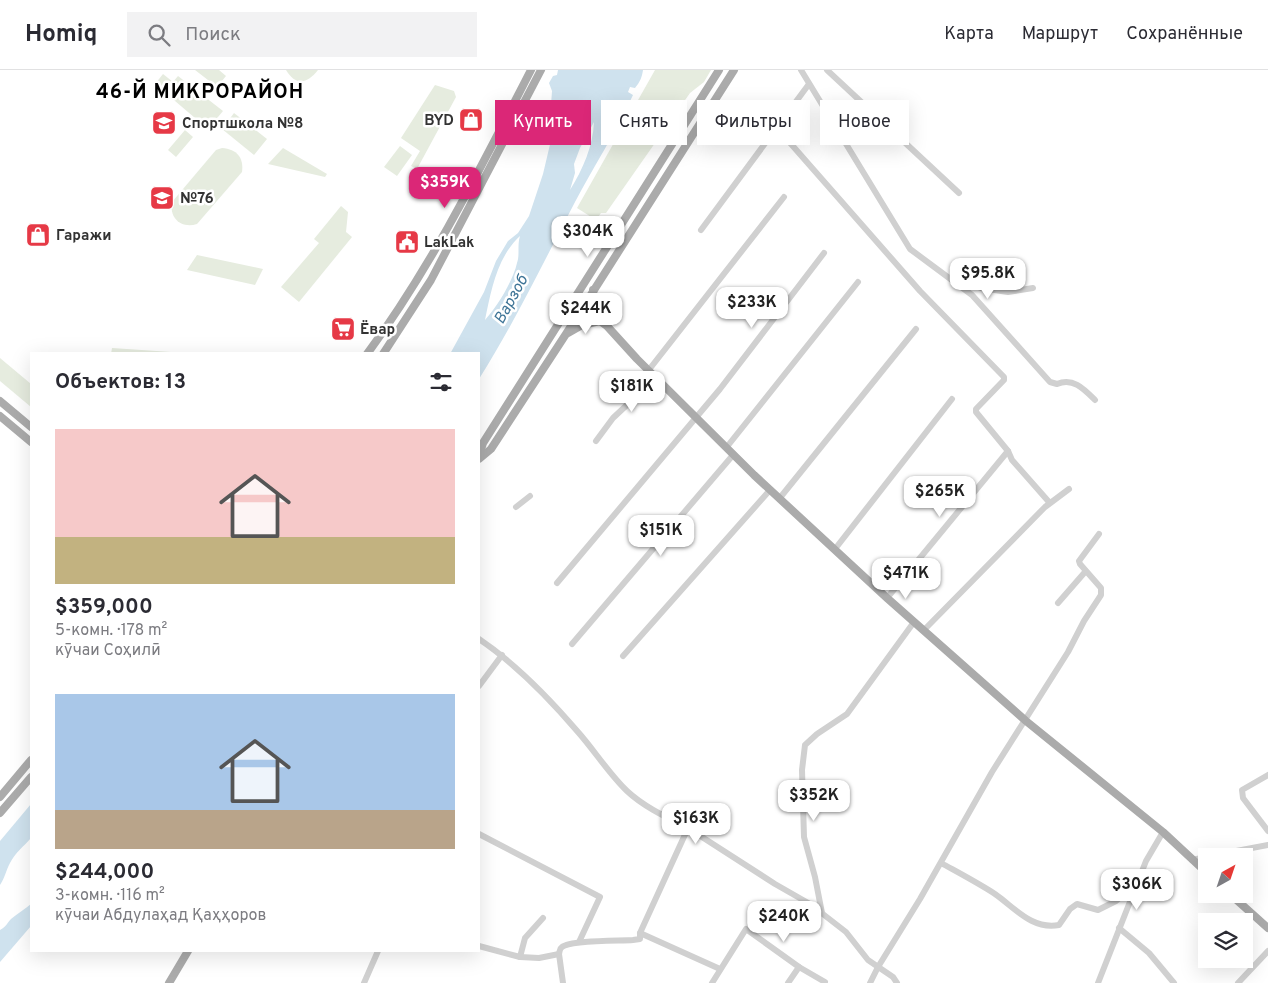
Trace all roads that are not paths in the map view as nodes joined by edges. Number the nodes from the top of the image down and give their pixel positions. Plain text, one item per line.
1 (531, 70) edge
2 (541, 70) edge
3 (719, 70) edge
4 (734, 70) edge
5 (801, 70) edge
6 (827, 70) edge
7 (809, 84) junction
8 (797, 100) edge
9 (764, 145) edge
10 (792, 145) edge
11 (959, 193) dead end
12 (784, 197) dead end
13 (701, 230) dead end
14 (824, 253) dead end
15 (947, 276) junction
16 (858, 282) dead end
17 (1033, 288) dead end
18 (593, 290) junction
19 (600, 321) junction
20 (916, 329) dead end
21 (566, 334) junction
22 (368, 352) edge
23 (384, 352) edge
24 (651, 374) junction
25 (952, 399) dead end
26 (1095, 400) dead end
27 (0, 401) edge
28 (0, 416) edge
29 (696, 417) junction
30 (30, 426) edge
31 (596, 440) dead end
32 (30, 441) edge
33 (726, 448) junction
34 (1008, 450) junction
35 (480, 454) edge
36 (733, 455) junction
37 (480, 457) edge
38 (1069, 489) dead end
39 (770, 490) junction
40 (530, 496) dead end
41 (780, 498) junction
42 (1049, 502) junction
43 (516, 507) dead end
44 (1099, 534) dead end
45 (835, 549) junction
46 (1085, 572) junction
47 (557, 583) dead end
48 (887, 598) junction
49 (1058, 604) dead end
50 (914, 622) junction
51 (924, 630) junction
52 (480, 640) edge
53 (572, 644) dead end
54 (502, 655) junction
55 (623, 656) dead end
56 (480, 685) edge
57 (1026, 721) junction
58 (30, 761) edge
59 (1268, 775) edge
60 (30, 778) edge
61 (0, 797) edge
62 (0, 812) edge
63 (688, 828) junction
64 (1268, 831) edge
65 (1162, 832) junction
66 (480, 835) edge
67 (1268, 845) edge
68 (1252, 848) edge
69 (1198, 859) edge
70 (1192, 860) junction
71 (940, 863) junction
72 (1198, 865) edge
73 (1137, 883) junction
74 (1240, 903) edge
75 (822, 913) junction
76 (543, 918) dead end
77 (1119, 928) junction
78 (1268, 928) edge
79 (640, 933) junction
80 (579, 942) junction
81 (480, 946) edge
82 (1268, 951) edge
83 (187, 952) edge
84 (378, 952) edge
85 (560, 954) junction
86 (520, 957) junction
87 (799, 967) junction
88 (878, 967) junction
89 (720, 969) junction
90 (824, 982) edge
91 (169, 983) edge
92 (364, 983) edge
93 (563, 983) edge
94 (712, 983) edge
95 (788, 983) edge
96 (870, 983) edge
97 (897, 983) edge
98 (1098, 983) edge
99 (1174, 983) edge
100 (1238, 983) edge

1 - 22 main road
2 - 23 main road
3 - 35 main road
4 - 18 main road
5 - 7 street
6 - 11 street
7 - 8 street
7 - 15 street
9 - 13 street
10 - 34 street
12 - 24 street
14 - 29 street
15 - 17 street
15 - 26 street
16 - 33 street
18 - 19 main road
18 - 21 main road
19 - 21 main road
19 - 24 main road
20 - 41 street
21 - 37 main road
24 - 29 main road
24 - 31 street
25 - 45 street
27 - 30 main road
28 - 32 main road
29 - 33 main road
29 - 47 street
33 - 36 main road
34 - 42 street
34 - 48 street
36 - 39 main road
36 - 53 street
38 - 42 street
39 - 41 main road
39 - 55 street
40 - 43 street
41 - 45 main road
42 - 51 street
44 - 46 street
45 - 48 main road
46 - 49 street
46 - 57 street
48 - 50 main road
50 - 51 main road
50 - 75 street
51 - 57 main road
52 - 54 street
54 - 56 street
54 - 63 street
57 - 65 main road
57 - 71 street
58 - 61 main road
59 - 64 street
60 - 62 main road
63 - 75 street
63 - 79 street
65 - 70 main road
65 - 73 street
66 - 80 street
67 - 68 street
69 - 70 street
70 - 72 main road
71 - 73 street
71 - 88 street
73 - 77 street
74 - 78 main road
75 - 88 street
76 - 86 street
77 - 98 street
77 - 99 street
79 - 80 street
79 - 89 street
80 - 85 street
81 - 86 street
82 - 100 street
83 - 91 main road
84 - 92 street
85 - 86 street
85 - 93 street
87 - 89 street
87 - 90 street
87 - 95 street
88 - 96 street
88 - 97 street
89 - 94 street

